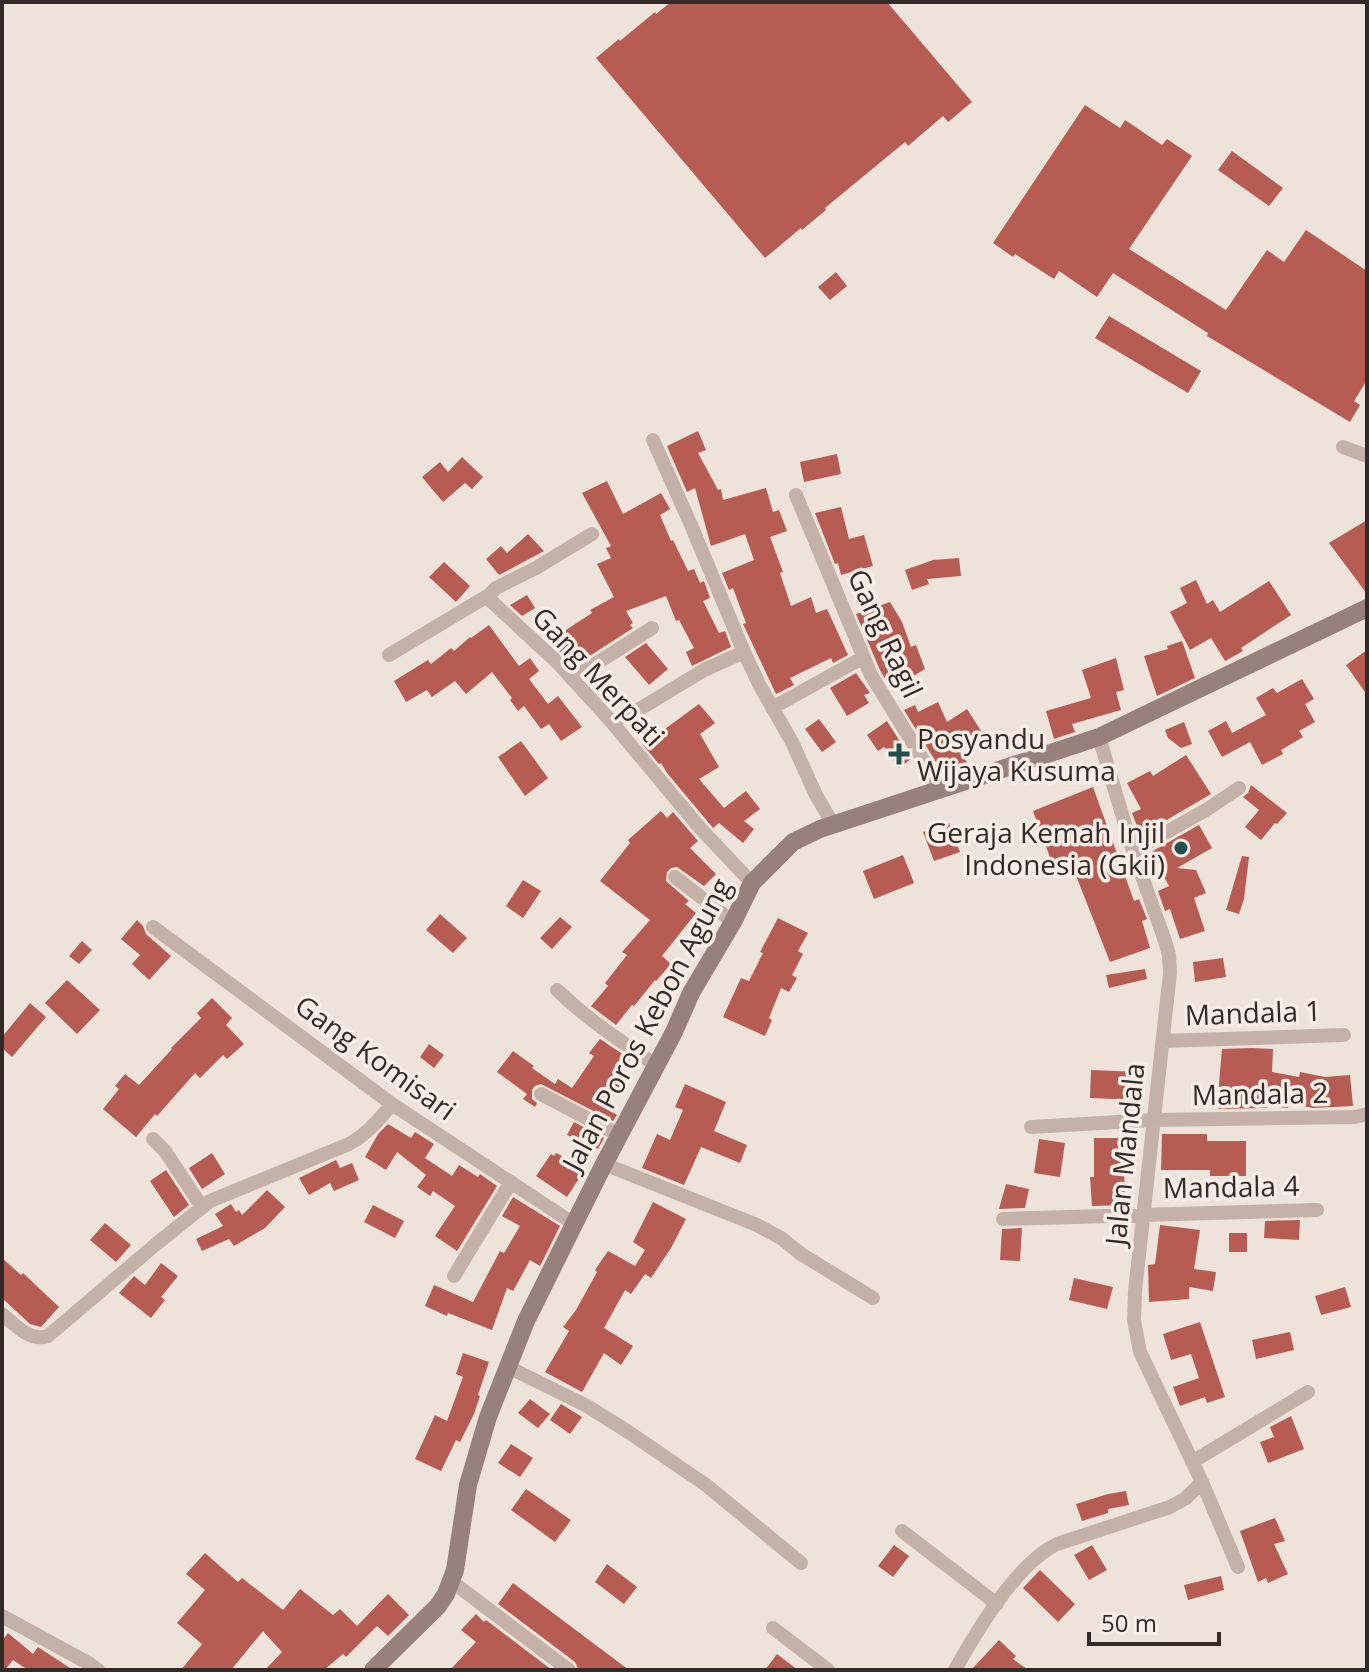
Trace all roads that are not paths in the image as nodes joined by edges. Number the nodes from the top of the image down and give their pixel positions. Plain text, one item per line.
1 (653, 440) dead end
2 (1343, 447) dead end
3 (1367, 456) edge
4 (796, 495) dead end
5 (592, 534) dead end
6 (489, 595) junction
7 (1367, 608) edge
8 (652, 628) dead end
9 (744, 652) junction
10 (389, 655) dead end
11 (864, 657) junction
12 (572, 679) junction
13 (772, 708) junction
14 (612, 722) junction
15 (1099, 737) junction
16 (1239, 788) dead end
17 (941, 789) junction
18 (833, 824) junction
19 (1133, 851) junction
20 (675, 877) dead end
21 (752, 883) junction
22 (733, 922) junction
23 (153, 927) dead end
24 (557, 990) dead end
25 (1344, 1035) dead end
26 (1163, 1041) junction
27 (656, 1065) junction
28 (541, 1094) dead end
29 (392, 1104) junction
30 (1367, 1114) edge
31 (1153, 1120) junction
32 (1031, 1127) dead end
33 (619, 1135) junction
34 (153, 1139) dead end
35 (604, 1164) junction
36 (511, 1182) junction
37 (202, 1207) junction
38 (1317, 1210) dead end
39 (1145, 1214) junction
40 (1003, 1219) dead end
41 (574, 1224) junction
42 (454, 1276) dead end
43 (873, 1298) dead end
44 (2, 1314) edge
45 (508, 1367) junction
46 (1308, 1392) dead end
47 (1192, 1462) junction
48 (1202, 1482) junction
49 (902, 1531) dead end
50 (801, 1563) dead end
51 (1238, 1567) dead end
52 (451, 1581) junction
53 (997, 1604) junction
54 (2, 1616) edge
55 (773, 1628) dead end
56 (98, 1670) edge
57 (373, 1670) edge
58 (569, 1670) edge
59 (828, 1670) edge
60 (955, 1670) edge

1 - 9 street
2 - 3 street
4 - 11 street, Gang Ragil
5 - 6 street, Gang Merpati
6 - 10 street
6 - 12 street, Gang Merpati
7 - 15 main road, Jalan Poros Kebon Agung
8 - 12 street
9 - 13 street
9 - 14 street
11 - 13 street
11 - 17 street, Gang Ragil
12 - 14 street, Gang Merpati
13 - 18 street
14 - 21 street, Gang Merpati
15 - 17 main road, Jalan Poros Kebon Agung
15 - 19 street, Jalan Mandala
16 - 19 street
17 - 18 main road, Jalan Poros Kebon Agung
18 - 21 main road, Jalan Poros Kebon Agung
19 - 26 street, Jalan Mandala
20 - 22 street
21 - 22 main road, Jalan Poros Kebon Agung
22 - 27 main road, Jalan Poros Kebon Agung
23 - 29 street, Gang Komisari
24 - 27 street
25 - 26 street, Mandala 1
26 - 31 street, Jalan Mandala
27 - 33 main road, Jalan Poros Kebon Agung
28 - 33 street
29 - 36 street, Gang Komisari
29 - 37 street
30 - 31 street, Mandala 2
31 - 32 street, Mandala 2
31 - 39 street, Jalan Mandala
33 - 35 main road, Jalan Poros Kebon Agung
34 - 37 street
35 - 41 main road, Jalan Poros Kebon Agung
35 - 43 street
36 - 41 street, Gang Komisari
36 - 42 street
37 - 44 street
38 - 39 street, Mandala 4
39 - 40 street, Mandala 4
39 - 47 street, Jalan Mandala
41 - 45 main road, Jalan Poros Kebon Agung
45 - 50 street
45 - 52 main road, Jalan Poros Kebon Agung
46 - 47 street
47 - 48 street, Jalan Mandala
48 - 51 street, Jalan Mandala
48 - 53 street
49 - 53 street
52 - 57 main road, Jalan Poros Kebon Agung
52 - 58 street
53 - 60 street
54 - 56 street
55 - 59 street

